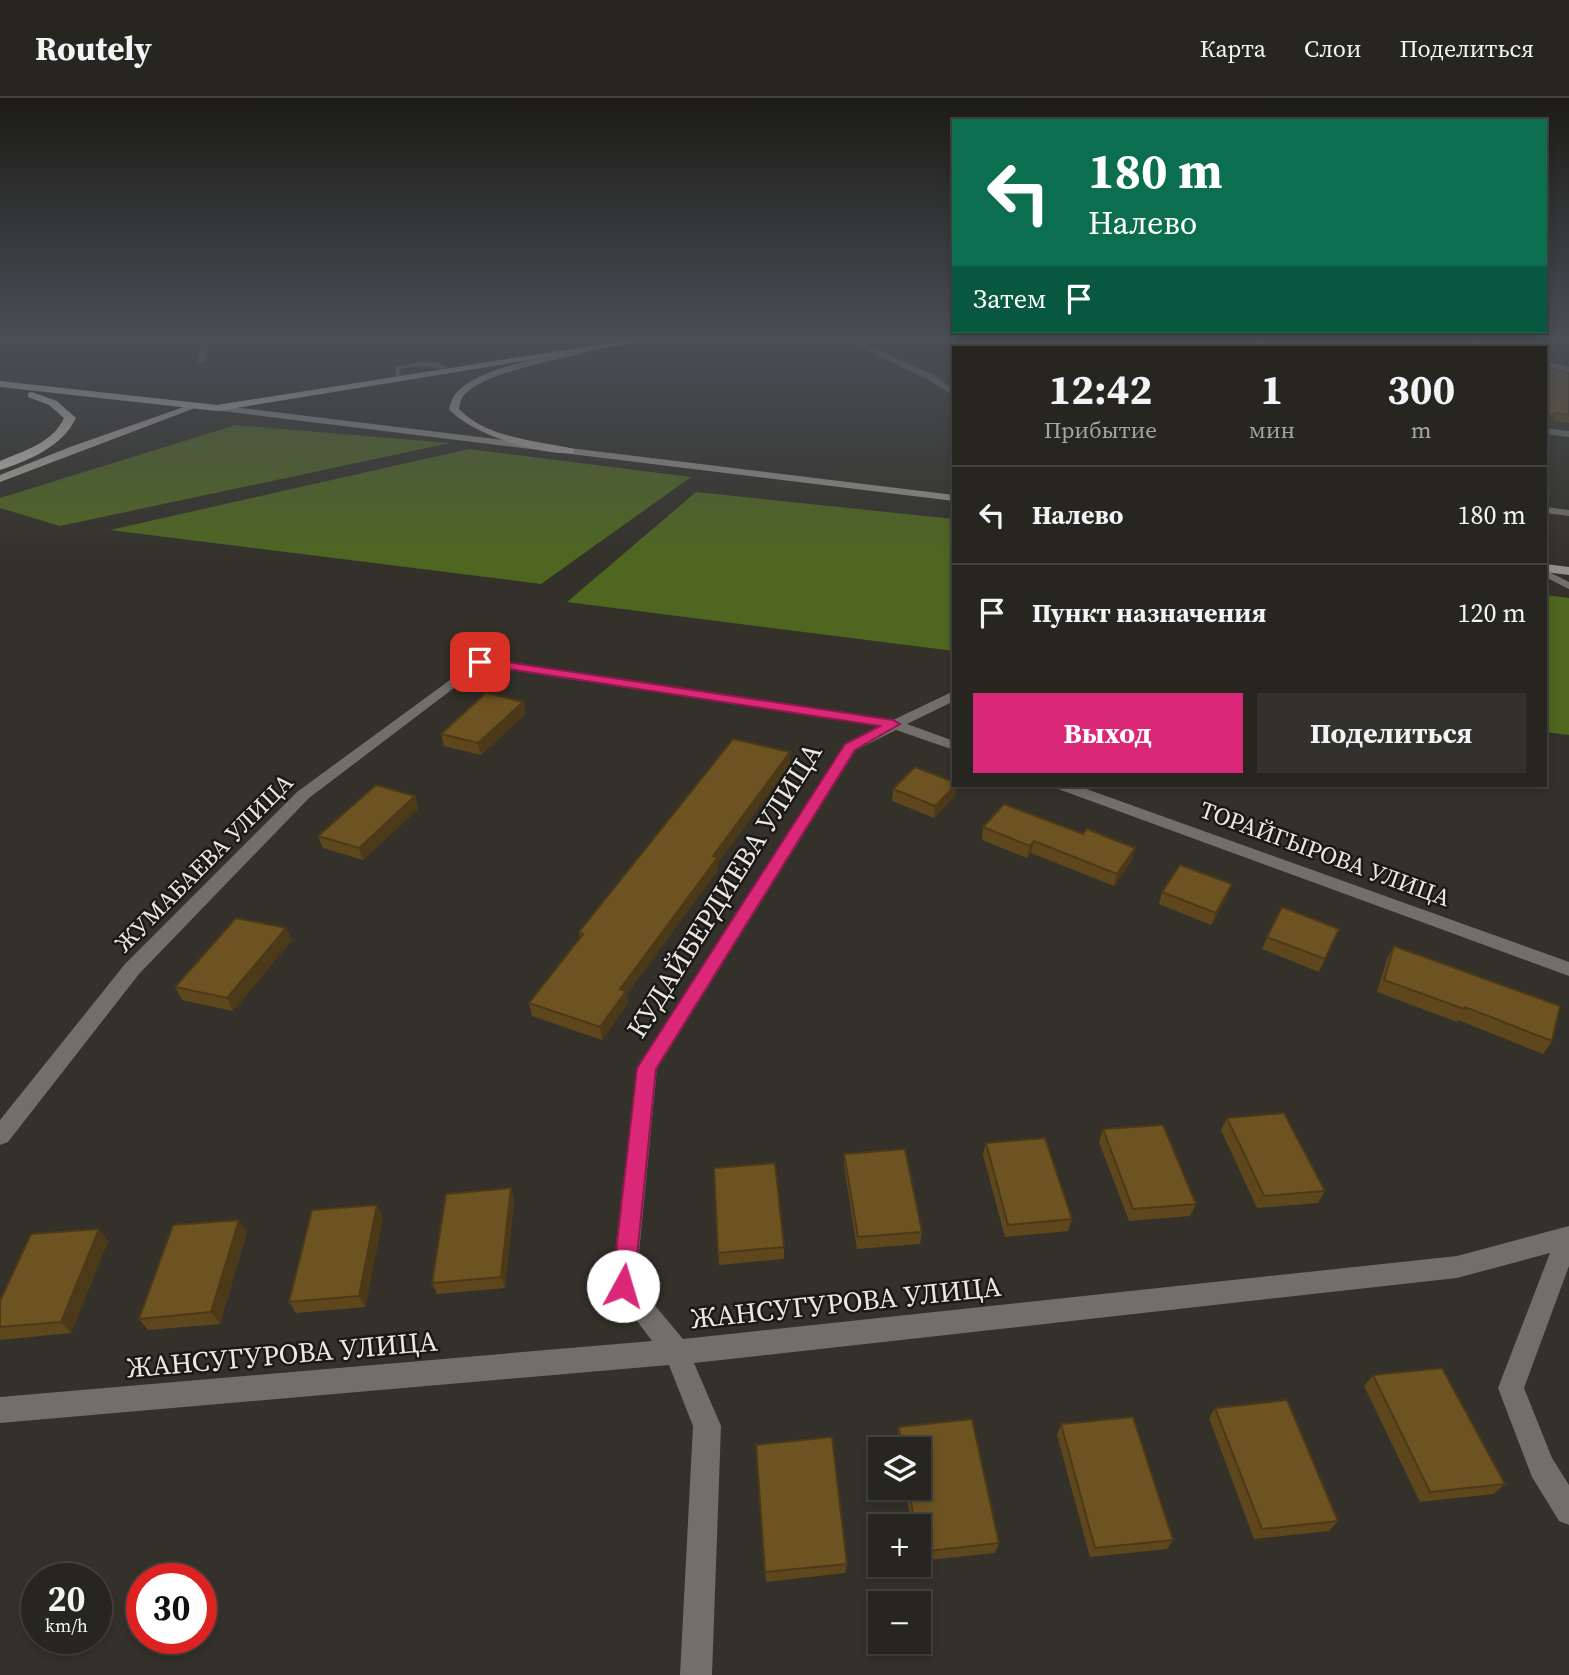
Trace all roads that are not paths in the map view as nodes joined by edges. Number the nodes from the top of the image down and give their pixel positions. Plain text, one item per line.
1 (65, 413) edge
2 (176, 413) edge
3 (255, 413) edge
4 (456, 413) edge
5 (127, 418) dead end
6 (1547, 430) edge
7 (1569, 434) edge
8 (571, 451) junction
9 (0, 467) edge
10 (0, 479) edge
11 (952, 498) edge
12 (1547, 510) edge
13 (1569, 513) edge
14 (1547, 571) edge
15 (1569, 571) edge
16 (1547, 572) edge
17 (1569, 586) edge
18 (952, 696) edge
19 (893, 724) junction
20 (952, 745) edge
21 (1067, 787) edge
22 (1569, 969) edge
23 (0, 1136) edge
24 (1568, 1238) edge
25 (677, 1352) junction
26 (0, 1410) edge
27 (1569, 1511) edge
28 (696, 1675) edge

1 - 9 highway
2 - 10 main road
3 - 8 main road
4 - 8 main road
5 - 9 main road
6 - 7 street
8 - 11 main road
12 - 13 street
14 - 15 main road
16 - 17 lane
18 - 19 street, КУДАЙБЕРДИЕВА УЛИЦА
19 - 20 street
19 - 23 street, ЖУМАБАЕВА УЛИЦА
19 - 25 street, КУДАЙБЕРДИЕВА УЛИЦА
21 - 22 street, ТОРАЙГЫРОВА УЛИЦА
24 - 25 street, ЖАНСУГУРОВА УЛИЦА
24 - 27 street
25 - 26 street, ЖАНСУГУРОВА УЛИЦА
25 - 28 street, КУДАЙБЕРДИЕВА УЛИЦА

